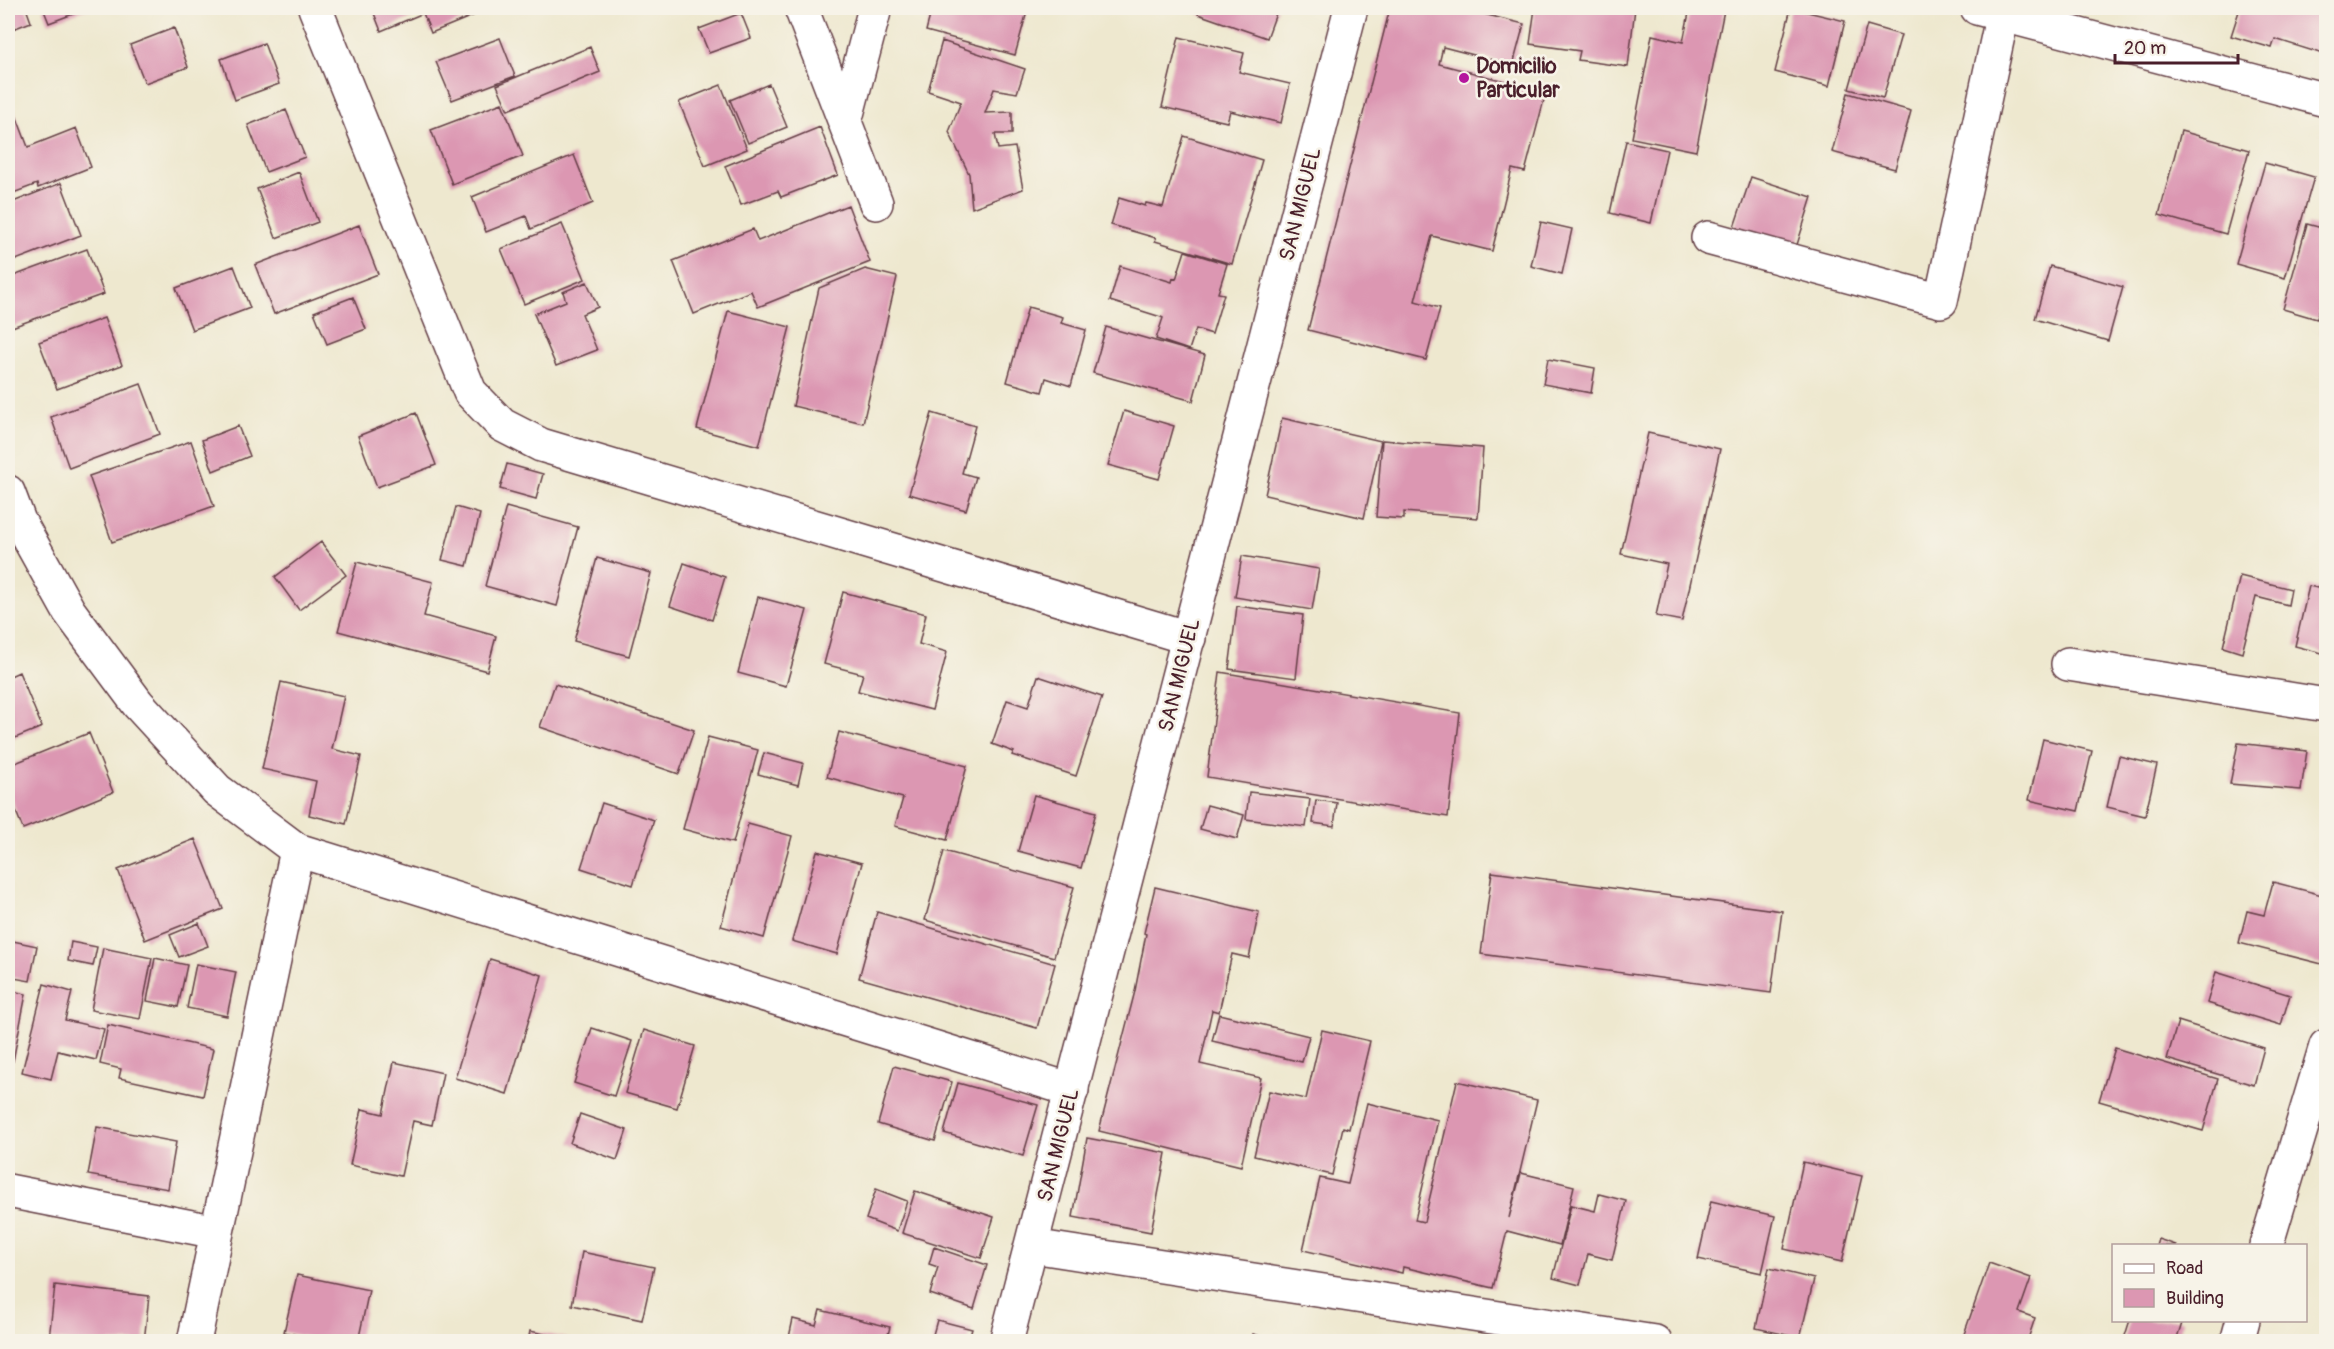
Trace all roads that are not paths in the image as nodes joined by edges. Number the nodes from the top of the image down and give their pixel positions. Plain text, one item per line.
1 (315, 8) edge
2 (801, 8) edge
3 (875, 8) edge
4 (1351, 8) edge
5 (1994, 10) edge
6 (2326, 100) edge
7 (845, 122) junction
8 (876, 203) dead end
9 (1708, 238) dead end
10 (8, 492) edge
11 (1189, 638) junction
12 (2068, 664) dead end
13 (2326, 705) edge
14 (297, 850) junction
15 (2326, 1046) edge
16 (1072, 1090) junction
17 (8, 1191) edge
18 (217, 1232) junction
19 (2266, 1244) edge
20 (1032, 1246) junction
21 (2243, 1322) edge
22 (194, 1341) edge
23 (1006, 1341) edge
24 (1655, 1341) edge
25 (2237, 1341) edge

1 - 11 street
2 - 7 street
3 - 7 street
4 - 11 street, SAN MIGUEL
5 - 6 street
5 - 9 street
7 - 8 street
10 - 14 street
11 - 16 street, SAN MIGUEL
12 - 13 street
14 - 16 street
14 - 18 street
15 - 19 street
16 - 20 street, SAN MIGUEL
17 - 18 street
18 - 22 street
20 - 23 street, SAN MIGUEL
20 - 24 street
21 - 25 street

